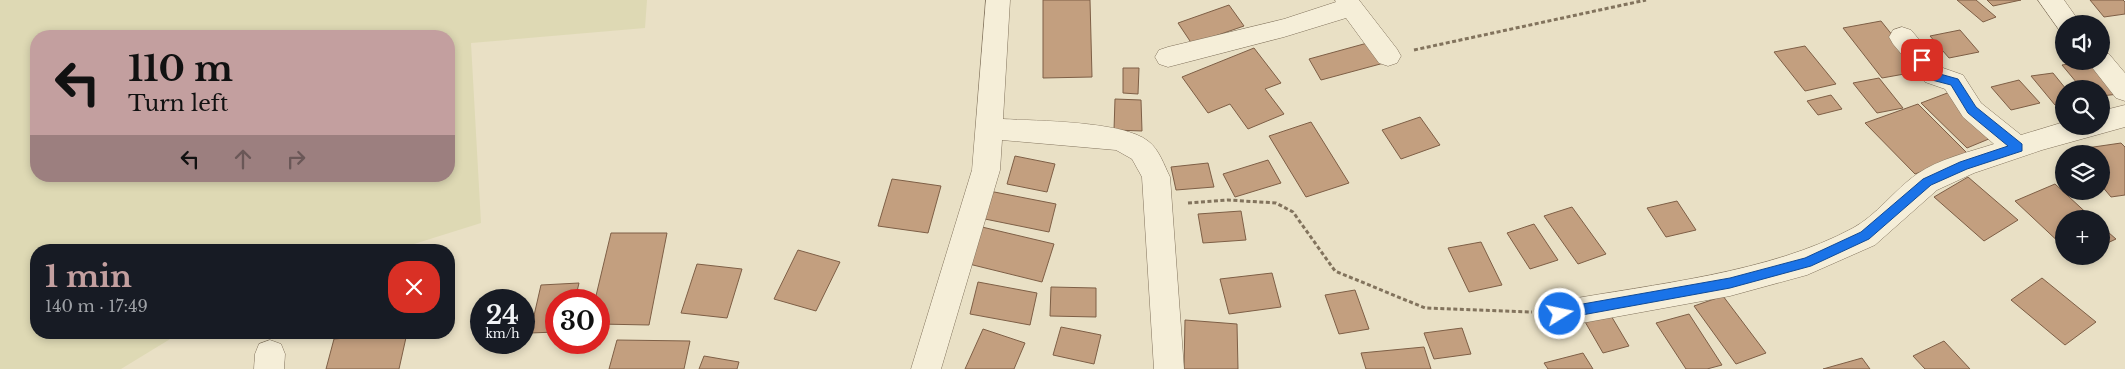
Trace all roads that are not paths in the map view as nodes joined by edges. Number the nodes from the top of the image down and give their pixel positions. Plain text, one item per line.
1 (998, 0) edge
2 (2050, 0) edge
3 (1349, 4) edge
4 (2062, 15) edge
5 (1902, 38) dead end
6 (1388, 56) road end
7 (1168, 57) dead end
8 (2108, 70) edge
9 (2125, 90) edge
10 (2125, 116) edge
11 (2110, 120) edge
12 (988, 128) junction
13 (2060, 135) edge
14 (2018, 148) junction
15 (1560, 314) road end
16 (926, 369) edge
17 (1169, 369) edge

1 - 12 street
2 - 4 street
3 - 6 street
3 - 7 street
5 - 14 street
8 - 9 street
10 - 11 street
12 - 16 street
12 - 17 street
13 - 14 street
14 - 15 street

